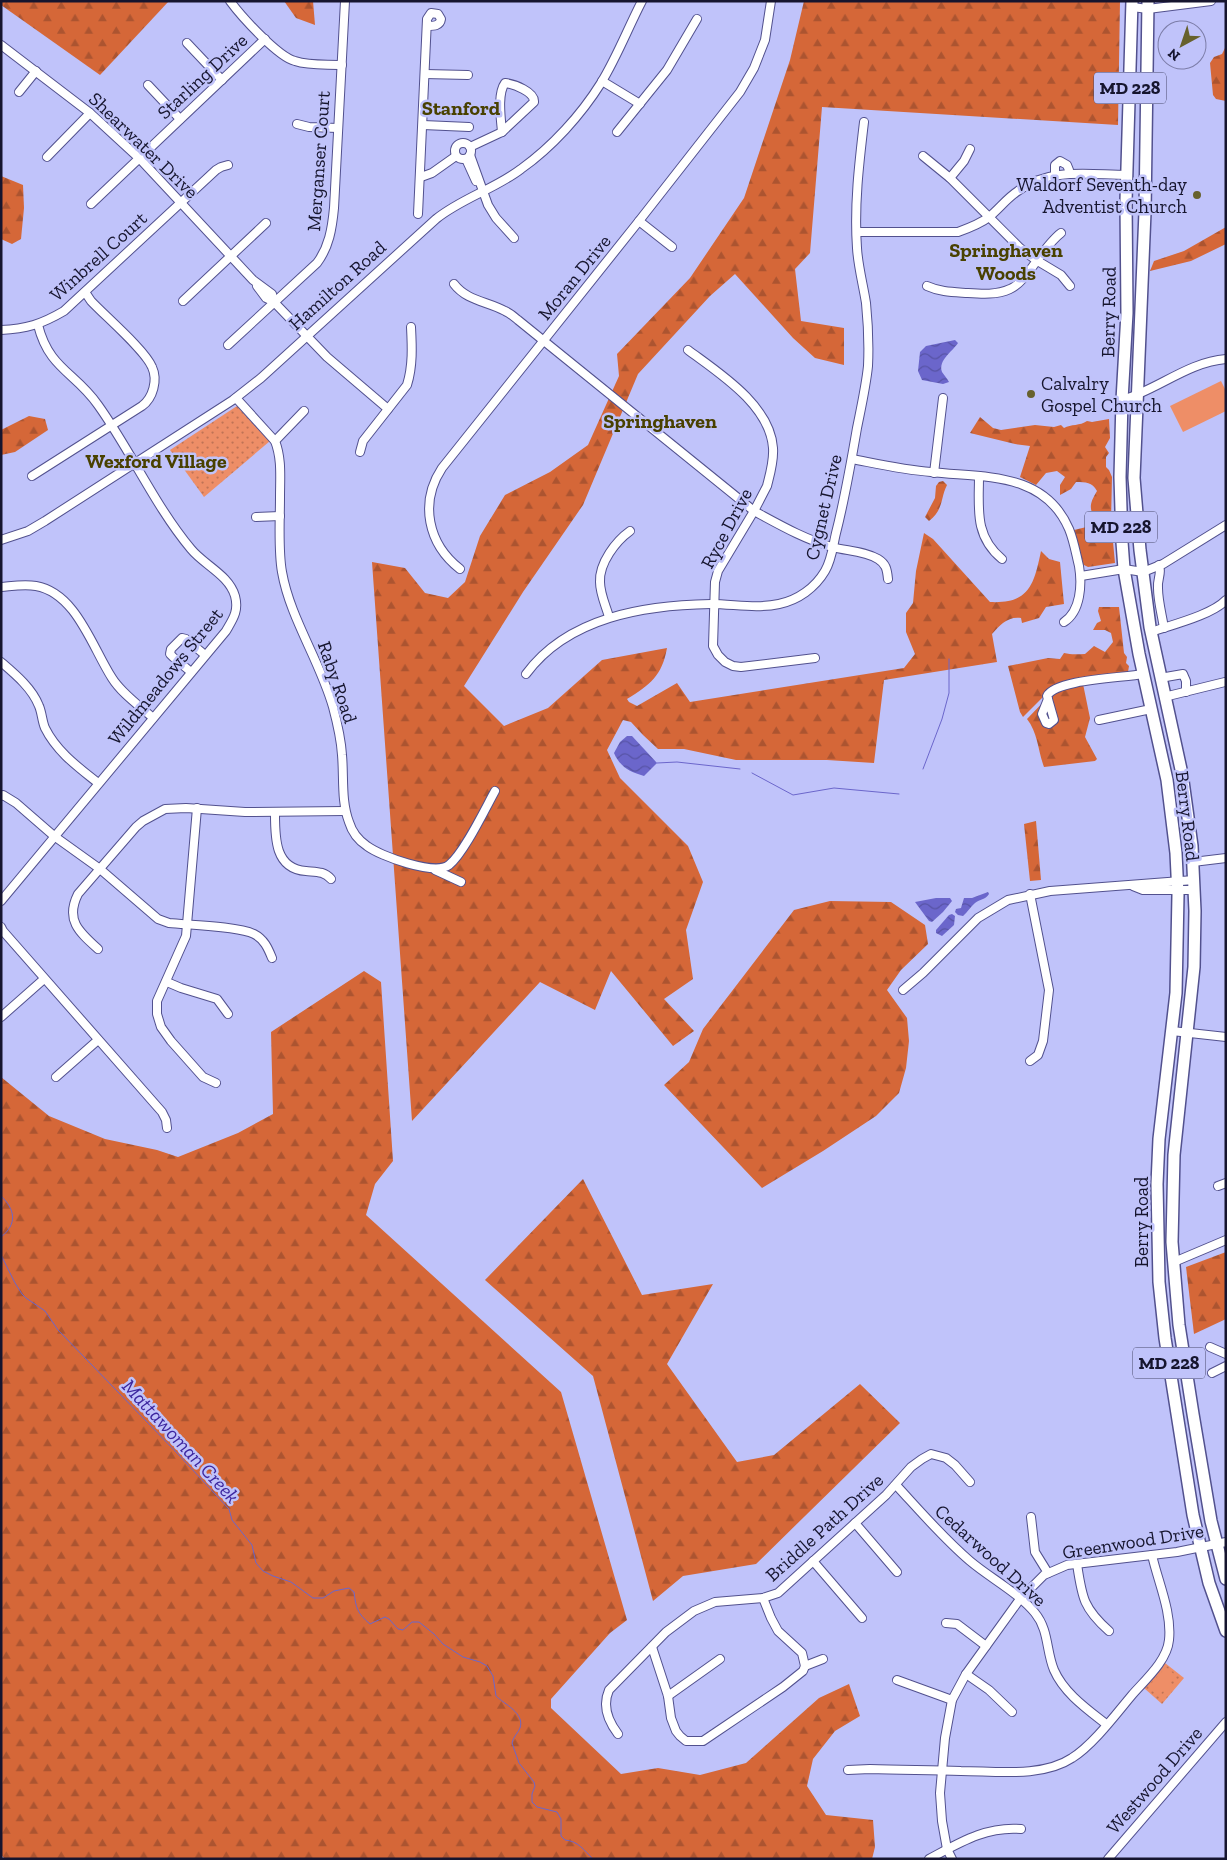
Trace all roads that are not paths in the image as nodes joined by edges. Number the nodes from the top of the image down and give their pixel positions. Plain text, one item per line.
1 (230, 1) edge
2 (345, 1) edge
3 (642, 1) edge
4 (771, 1) edge
5 (1211, 1) edge
6 (1132, 4) edge
7 (1148, 5) edge
8 (697, 19) dead end
9 (428, 26) dead end
10 (265, 39) junction
11 (187, 43) dead end
12 (1, 45) edge
13 (342, 65) junction
14 (36, 71) junction
15 (425, 74) junction
16 (468, 75) dead end
17 (222, 80) junction
18 (602, 81) junction
19 (148, 85) dead end
20 (19, 92) dead end
21 (640, 104) junction
22 (90, 113) junction
23 (180, 119) junction
24 (864, 122) dead end
25 (297, 124) dead end
26 (424, 125) junction
27 (469, 127) dead end
28 (338, 128) junction
29 (502, 132) junction
30 (617, 132) dead end
31 (970, 149) dead end
32 (469, 154) junction
33 (47, 156) dead end
34 (456, 156) junction
35 (923, 156) dead end
36 (140, 159) junction
37 (228, 165) dead end
38 (1068, 174) junction
39 (1054, 175) junction
40 (1127, 175) junction
41 (421, 177) junction
42 (950, 178) junction
43 (483, 191) junction
44 (182, 203) junction
45 (91, 204) dead end
46 (418, 214) dead end
47 (990, 216) junction
48 (639, 221) junction
49 (266, 223) dead end
50 (857, 232) junction
51 (1061, 233) dead end
52 (514, 238) dead end
53 (672, 247) dead end
54 (231, 255) junction
55 (1036, 260) junction
56 (454, 284) dead end
57 (927, 286) dead end
58 (1070, 286) dead end
59 (85, 292) junction
60 (184, 301) dead end
61 (274, 302) junction
62 (38, 325) junction
63 (411, 327) dead end
64 (1, 330) edge
65 (306, 336) junction
66 (544, 341) junction
67 (228, 345) dead end
68 (688, 350) dead end
69 (1226, 359) edge
70 (1138, 395) junction
71 (236, 398) junction
72 (943, 398) dead end
73 (1122, 400) junction
74 (388, 409) junction
75 (304, 411) dead end
76 (112, 426) junction
77 (275, 440) junction
78 (360, 452) dead end
79 (852, 459) junction
80 (136, 463) junction
81 (934, 473) junction
82 (32, 476) dead end
83 (979, 476) junction
84 (754, 511) junction
85 (280, 516) junction
86 (256, 517) dead end
87 (1226, 525) edge
88 (630, 531) dead end
89 (1, 540) edge
90 (832, 547) junction
91 (1002, 559) dead end
92 (1159, 565) junction
93 (460, 569) dead end
94 (1124, 569) junction
95 (1143, 572) junction
96 (1081, 576) junction
97 (888, 579) dead end
98 (1, 587) edge
99 (1226, 600) edge
100 (713, 604) junction
101 (609, 617) junction
102 (1064, 622) dead end
103 (1164, 628) junction
104 (1151, 632) junction
105 (205, 655) junction
106 (815, 658) dead end
107 (1, 662) edge
108 (191, 672) junction
109 (526, 674) dead end
110 (1144, 674) junction
111 (1160, 678) junction
112 (1225, 682) edge
113 (1186, 692) junction
114 (1164, 697) junction
115 (1048, 699) dead end
116 (1151, 709) junction
117 (154, 718) junction
118 (1099, 720) dead end
119 (98, 783) junction
120 (495, 791) dead end
121 (1, 796) edge
122 (197, 808) junction
123 (345, 811) junction
124 (274, 812) junction
125 (54, 836) junction
126 (1226, 858) edge
127 (1193, 862) junction
128 (431, 868) junction
129 (100, 869) junction
130 (331, 879) dead end
131 (461, 882) dead end
132 (1194, 885) junction
133 (1178, 886) junction
134 (1030, 894) junction
135 (1, 901) edge
136 (186, 925) junction
137 (1, 927) edge
138 (98, 949) dead end
139 (272, 958) dead end
140 (44, 979) junction
141 (167, 982) junction
142 (903, 990) dead end
143 (228, 1014) dead end
144 (1, 1017) edge
145 (1172, 1031) junction
146 (1187, 1033) junction
147 (1226, 1037) edge
148 (98, 1040) junction
149 (1030, 1061) dead end
150 (56, 1077) dead end
151 (216, 1083) dead end
152 (167, 1128) dead end
153 (1226, 1240) edge
154 (1174, 1262) junction
155 (1210, 1347) dead end
156 (1226, 1354) edge
157 (1226, 1366) edge
158 (1212, 1373) dead end
159 (970, 1482) dead end
160 (896, 1485) junction
161 (1031, 1517) dead end
162 (855, 1522) junction
163 (1221, 1543) edge
164 (1200, 1548) junction
165 (1152, 1555) junction
166 (813, 1561) junction
167 (1077, 1564) junction
168 (897, 1572) dead end
169 (1048, 1573) junction
170 (1226, 1579) edge
171 (763, 1598) junction
172 (1020, 1599) junction
173 (862, 1618) dead end
174 (946, 1623) dead end
175 (1109, 1631) dead end
176 (1226, 1631) edge
177 (986, 1646) junction
178 (652, 1647) junction
179 (720, 1660) dead end
180 (823, 1660) dead end
181 (805, 1666) junction
182 (966, 1674) junction
183 (897, 1680) dead end
184 (668, 1696) junction
185 (952, 1700) junction
186 (1012, 1712) dead end
187 (1226, 1722) edge
188 (1106, 1724) junction
189 (618, 1734) dead end
190 (848, 1770) dead end
191 (942, 1770) junction
192 (1021, 1829) dead end
193 (947, 1849) junction
194 (929, 1859) edge
195 (952, 1859) edge
196 (1108, 1859) edge

1 - 10 street
2 - 13 street, Merganser Court
3 - 18 street, Hamilton Road
4 - 48 street, Moran Drive
5 - 7 street
6 - 7 street
6 - 40 highway, Berry Road / MD 228
7 - 70 highway, Berry Road / MD 228
8 - 21 street
9 - 15 street
10 - 13 street
10 - 17 street, Starling Drive
11 - 17 street
12 - 14 street, Shearwater Drive
13 - 28 street, Merganser Court
14 - 20 street
14 - 22 street, Shearwater Drive
15 - 16 street
15 - 26 street
17 - 23 street, Starling Drive
18 - 21 street
18 - 43 street, Hamilton Road
19 - 23 street
21 - 30 street
22 - 33 street
22 - 36 street, Shearwater Drive
23 - 36 street, Starling Drive
24 - 50 street, Cygnet Drive
25 - 28 street
26 - 27 street
26 - 41 street
28 - 61 street, Merganser Court
29 - 29 street
29 - 32 street
31 - 42 street
32 - 34 street
32 - 34 street
32 - 43 street
34 - 41 street
35 - 42 street
36 - 44 street, Shearwater Drive
36 - 45 street, Starling Drive
37 - 44 street, Winbrell Court
38 - 39 street
38 - 39 street
38 - 40 street
39 - 47 street
40 - 73 highway, Berry Road / MD 228
41 - 46 street
42 - 47 street
43 - 52 street
43 - 65 street, Hamilton Road
44 - 54 street, Shearwater Drive
44 - 59 street, Winbrell Court
47 - 50 street
47 - 55 street
48 - 53 street
48 - 66 street, Moran Drive
49 - 54 street
50 - 79 street, Cygnet Drive
51 - 55 street
54 - 60 street
54 - 61 street, Shearwater Drive
55 - 57 street
55 - 58 street
56 - 66 street
59 - 62 street, Winbrell Court
59 - 76 street
61 - 65 street, Shearwater Drive
61 - 67 street, Merganser Court
62 - 64 street, Winbrell Court
62 - 76 street, Wildmeadows Street
63 - 74 street
65 - 71 street, Hamilton Road
65 - 74 street, Shearwater Drive
66 - 84 street
66 - 93 street, Moran Drive
68 - 84 street, Ryce Drive
69 - 70 street
70 - 73 street
70 - 95 highway, Berry Road / MD 228
71 - 77 street
71 - 80 street, Hamilton Road
72 - 81 street
73 - 94 highway, Berry Road / MD 228
74 - 78 street
75 - 77 street
76 - 80 street, Wildmeadows Street
76 - 82 street
77 - 85 street, Raby Road
79 - 81 street
79 - 90 street, Cygnet Drive
80 - 89 street, Hamilton Road
80 - 105 street, Wildmeadows Street
81 - 83 street
83 - 91 street
83 - 96 street
84 - 90 street
84 - 100 street, Ryce Drive
85 - 86 street
85 - 123 street, Raby Road
87 - 92 street
88 - 101 street
90 - 97 street
90 - 100 street, Cygnet Drive
92 - 95 street
92 - 103 street
94 - 95 street
94 - 96 street
94 - 110 highway, Berry Road / MD 228
95 - 104 highway, Berry Road / MD 228
96 - 102 street
98 - 117 street
99 - 103 street
100 - 101 street, Cygnet Drive
100 - 106 street, Ryce Drive
101 - 109 street, Cygnet Drive
103 - 104 street
104 - 111 highway, Berry Road / MD 228
105 - 108 street, Wildmeadows Street
105 - 108 street
107 - 119 street
108 - 117 street, Wildmeadows Street
110 - 115 street
110 - 116 highway, Berry Road / MD 228
111 - 113 street
111 - 114 highway, Berry Road / MD 228
112 - 113 street
113 - 114 street
114 - 127 highway, Berry Road / MD 228
116 - 118 street
116 - 133 highway, Berry Road / MD 228
117 - 119 street, Wildmeadows Street
119 - 125 street, Wildmeadows Street
120 - 128 street
121 - 125 street
122 - 124 street
122 - 129 street
122 - 136 street
123 - 124 street
123 - 128 street, Raby Road
124 - 130 street
125 - 129 street
125 - 135 street, Wildmeadows Street
126 - 127 street
127 - 132 highway, Berry Road / MD 228
128 - 131 street, Raby Road
129 - 136 street
129 - 138 street
132 - 133 street
132 - 146 highway, Berry Road / MD 228
133 - 134 street
133 - 145 highway, Berry Road / MD 228
134 - 142 street
134 - 149 street
136 - 139 street
136 - 141 street
137 - 140 street
140 - 144 street
140 - 148 street
141 - 143 street
141 - 151 street
145 - 146 street
145 - 164 highway, Berry Road / MD 228
146 - 147 street
146 - 154 highway, Berry Road / MD 228
148 - 150 street
148 - 152 street
153 - 154 street
154 - 163 highway, Berry Road / MD 228
155 - 156 street
157 - 158 street
159 - 160 street, Briddle Path Drive
160 - 162 street, Briddle Path Drive
160 - 172 street, Cedarwood Drive
161 - 169 street
162 - 166 street, Briddle Path Drive
162 - 168 street
163 - 164 street, Greenwood Drive
163 - 170 highway, Berry Road / MD 228
164 - 165 street, Greenwood Drive
164 - 176 highway, Berry Road / MD 228
165 - 167 street, Greenwood Drive
165 - 188 street
166 - 171 street, Briddle Path Drive
166 - 173 street
167 - 169 street, Greenwood Drive
167 - 175 street
169 - 172 street, Greenwood Drive
171 - 178 street, Briddle Path Drive
171 - 181 street
172 - 177 street, Greenwood Drive
172 - 188 street, Cedarwood Drive
174 - 177 street
177 - 182 street, Greenwood Drive
178 - 184 street
178 - 189 street, Briddle Path Drive
179 - 184 street
180 - 181 street
181 - 184 street
182 - 185 street, Greenwood Drive
182 - 186 street
183 - 185 street
185 - 191 street, Greenwood Drive
187 - 196 street, Westwood Drive
188 - 191 street
190 - 191 street
191 - 193 street, Greenwood Drive
192 - 193 street
193 - 194 street
193 - 195 street, Greenwood Drive

